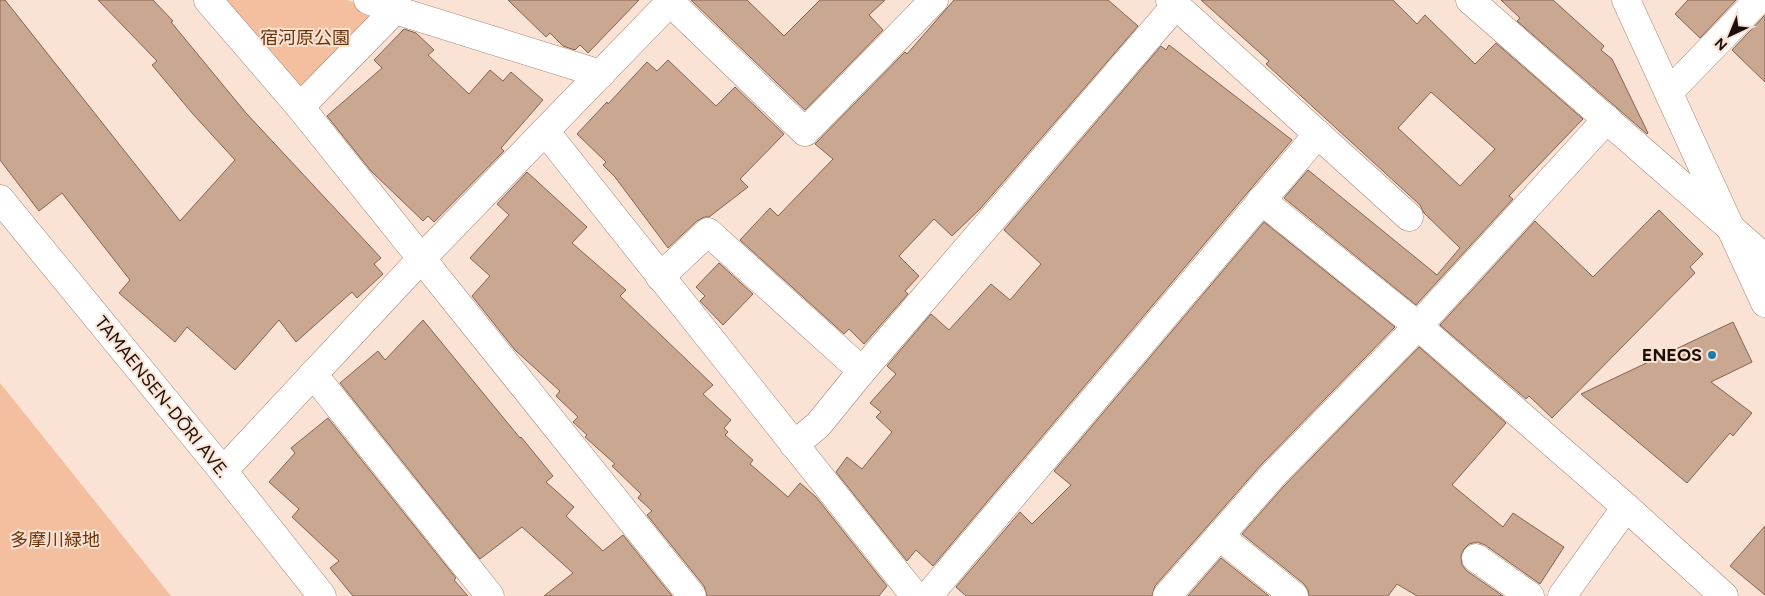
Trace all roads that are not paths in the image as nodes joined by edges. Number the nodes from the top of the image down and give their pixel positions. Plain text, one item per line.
1 (208, 0) edge
2 (368, 0) edge
3 (934, 0) edge
4 (1470, 0) edge
5 (1626, 0) edge
6 (1758, 0) edge
7 (671, 1) edge
8 (1173, 2) edge
9 (395, 10) junction
10 (601, 74) junction
11 (1669, 92) junction
12 (300, 107) junction
13 (1608, 119) junction
14 (545, 132) junction
15 (1318, 134) junction
16 (0, 199) edge
17 (1261, 200) junction
18 (1409, 217) dead end
19 (1730, 227) junction
20 (422, 258) junction
21 (1765, 258) edge
22 (660, 277) junction
23 (1765, 303) edge
24 (1418, 326) junction
25 (862, 371) junction
26 (313, 374) junction
27 (794, 444) junction
28 (224, 471) junction
29 (1626, 507) junction
30 (1219, 536) junction
31 (1476, 558) dead end
32 (322, 596) edge
33 (490, 596) edge
34 (692, 596) edge
35 (915, 596) edge
36 (928, 596) edge
37 (1167, 596) edge
38 (1294, 596) edge
39 (1530, 596) edge
40 (1562, 596) edge
41 (1724, 596) edge

1 - 12 street
2 - 9 street
3 - 7 street
4 - 13 street
5 - 11 street
6 - 11 street
7 - 10 street
8 - 15 street
8 - 25 street
9 - 10 street
9 - 12 street
10 - 14 street
11 - 19 street
12 - 20 street
13 - 19 street
13 - 24 street
14 - 20 street
14 - 22 street
15 - 17 street
15 - 18 street
16 - 28 street, TAMAENSEN-DŌRI AVE.
17 - 24 street
17 - 36 street
19 - 21 street
19 - 23 street
20 - 26 street
20 - 34 street
22 - 25 street
22 - 27 street
24 - 29 street
24 - 30 street
25 - 27 street
26 - 28 street
26 - 33 street
27 - 35 street
28 - 32 street, TAMAENSEN-DŌRI AVE.
29 - 40 street
29 - 41 street
30 - 37 street
30 - 38 street
31 - 39 street

